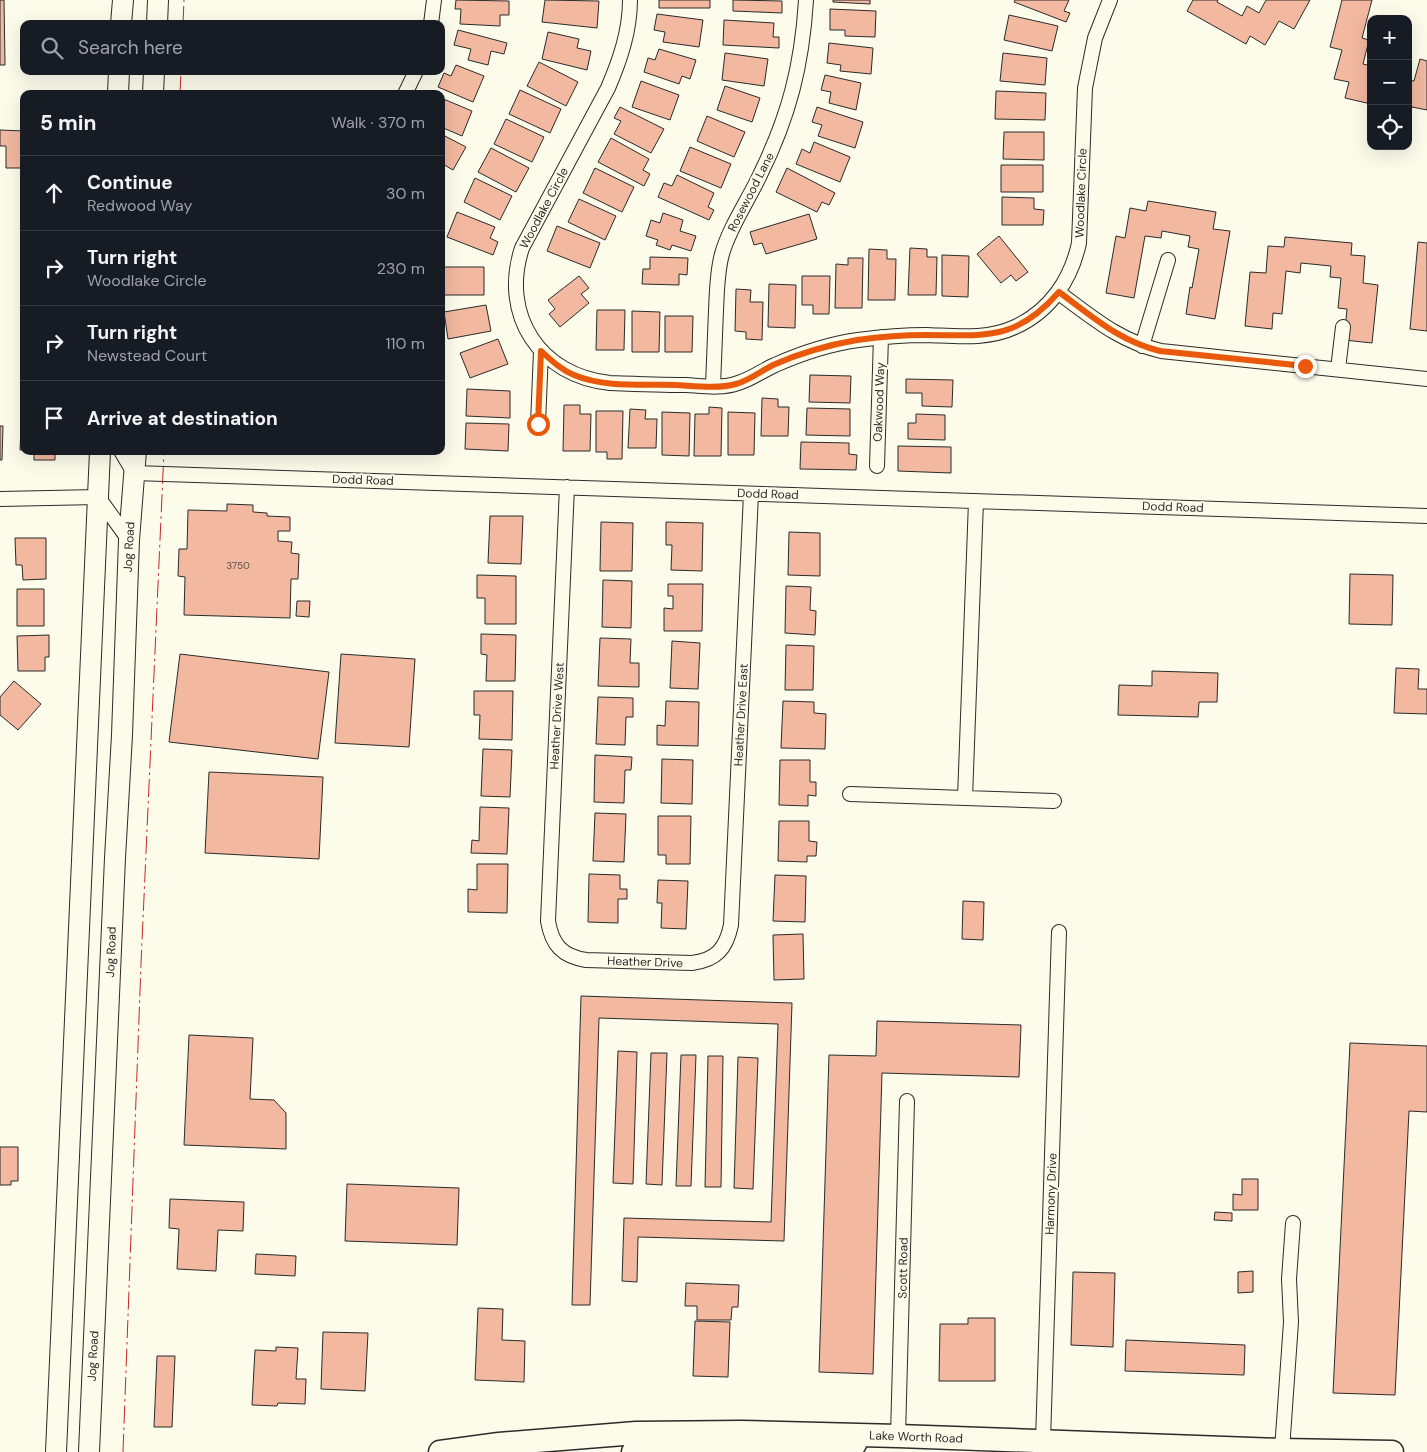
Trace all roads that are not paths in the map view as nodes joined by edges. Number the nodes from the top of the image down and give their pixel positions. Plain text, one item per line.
1 (123, 0) edge
2 (158, 0) edge
3 (434, 0) edge
4 (630, 0) edge
5 (806, 0) edge
6 (1110, 0) edge
7 (122, 20) edge
8 (157, 20) edge
9 (432, 20) edge
10 (119, 75) edge
11 (154, 75) edge
12 (414, 75) edge
13 (118, 90) edge
14 (153, 90) edge
15 (407, 90) edge
16 (1168, 260) dead end
17 (1059, 292) junction
18 (1343, 327) dead end
19 (882, 337) junction
20 (1142, 346) junction
21 (541, 351) junction
22 (1338, 369) junction
23 (1427, 379) edge
24 (713, 386) junction
25 (538, 424) dead end
26 (100, 455) edge
27 (123, 455) edge
28 (136, 455) edge
29 (877, 466) dead end
30 (134, 473) junction
31 (567, 487) junction
32 (751, 494) junction
33 (0, 498) edge
34 (98, 498) junction
35 (976, 501) junction
36 (1427, 516) edge
37 (129, 540) junction
38 (850, 794) dead end
39 (965, 798) junction
40 (1054, 800) dead end
41 (1059, 932) dead end
42 (729, 937) joint
43 (556, 944) joint
44 (907, 1101) dead end
45 (1292, 1223) dead end
46 (898, 1436) junction
47 (1038, 1447) edge
48 (1279, 1451) edge
49 (56, 1452) edge
50 (89, 1452) edge
51 (440, 1452) edge
52 (634, 1452) edge
53 (1392, 1452) edge

1 - 7 main road
2 - 8 main road
3 - 9 street
4 - 21 street, Woodlake Circle
5 - 24 street, Rosewood Lane
6 - 17 street, Woodlake Circle
10 - 13 main road
11 - 14 main road
12 - 15 street
16 - 20 street
17 - 19 street, Woodlake Circle
17 - 20 street
18 - 22 street
19 - 24 street, Woodlake Circle
19 - 29 street, Oakwood Way
20 - 22 street
21 - 24 street, Woodlake Circle
21 - 25 street
22 - 23 street
26 - 34 main road
27 - 30 street
28 - 30 main road, Jog Road
30 - 31 street, Dodd Road
30 - 37 main road, Jog Road
31 - 32 street, Dodd Road
31 - 43 street, Heather Drive West
32 - 35 street, Dodd Road
32 - 42 street, Heather Drive East
33 - 34 street
34 - 37 street
34 - 49 main road
35 - 36 street, Dodd Road
35 - 39 street
37 - 50 main road, Jog Road
38 - 39 street
39 - 40 street
41 - 47 street, Harmony Drive
42 - 43 street, Heather Drive
44 - 46 street, Scott Road
45 - 48 street
46 - 47 main road, Lake Worth Road
46 - 51 main road, Lake Worth Road
46 - 52 main road
47 - 48 main road, Lake Worth Road
48 - 53 main road, Lake Worth Road

